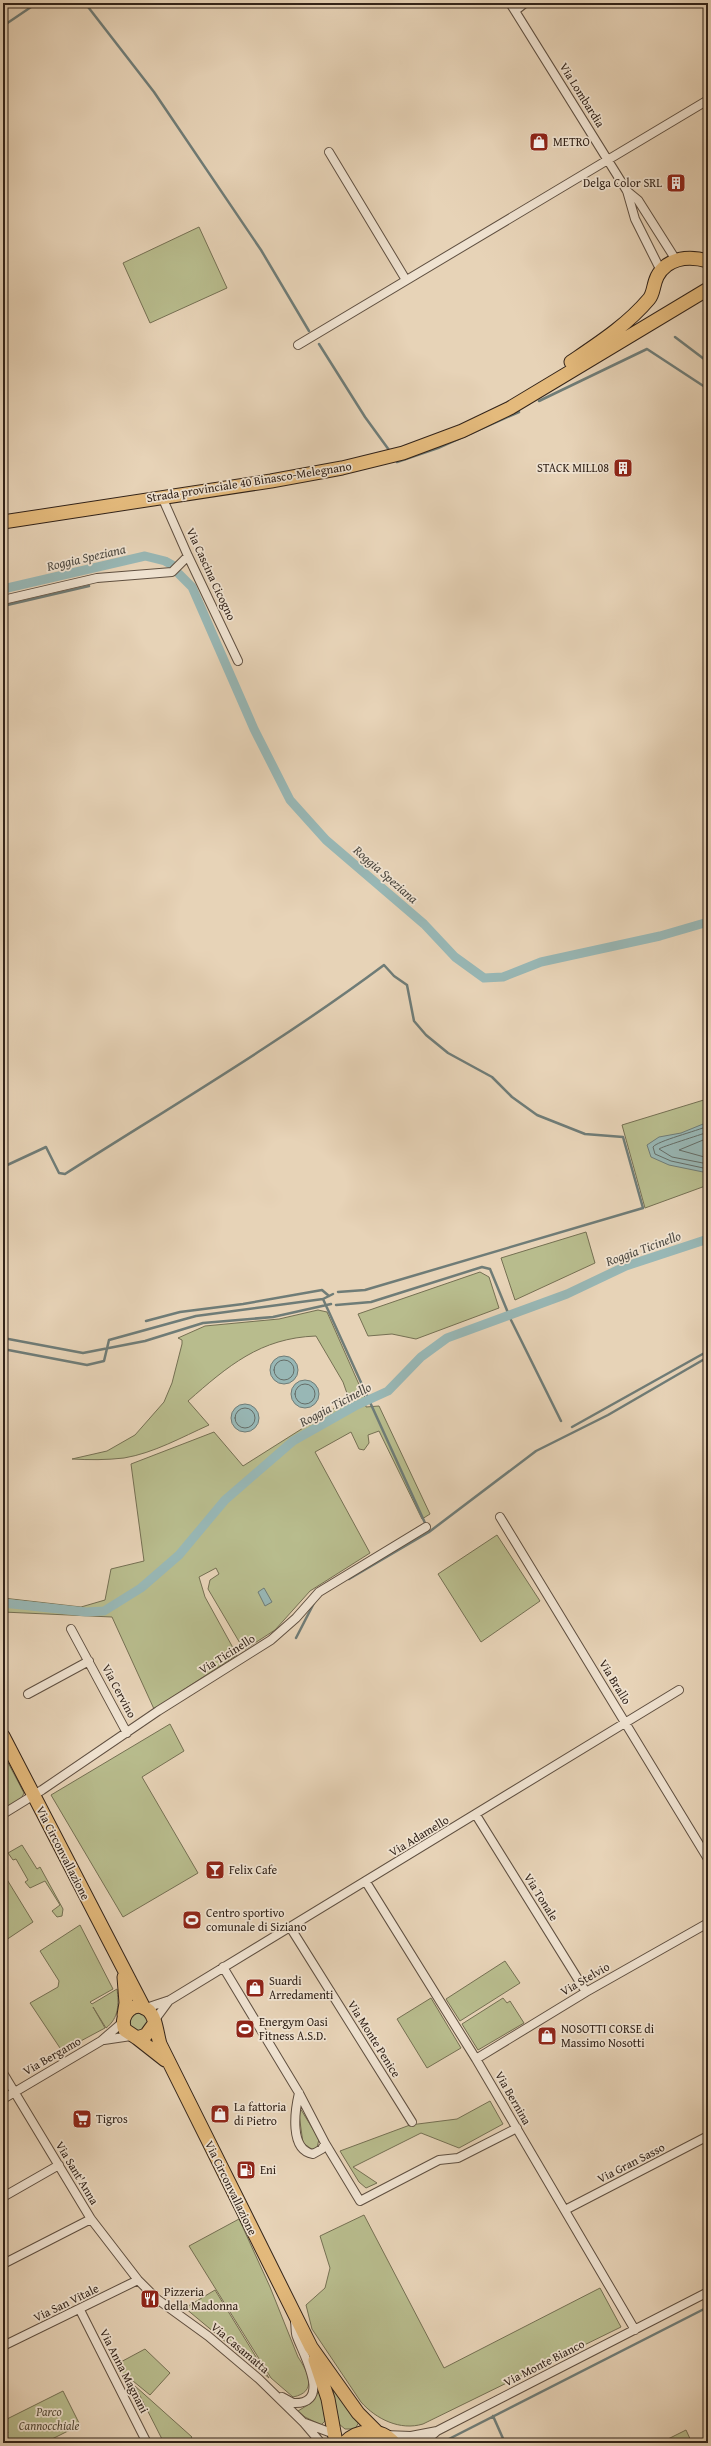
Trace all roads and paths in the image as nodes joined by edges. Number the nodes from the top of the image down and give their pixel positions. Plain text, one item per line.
1 (510, 3) edge
2 (525, 3) edge
3 (515, 11) junction
4 (708, 100) edge
5 (329, 152) dead end
6 (608, 159) junction
7 (627, 191) junction
8 (676, 260) junction
9 (708, 261) edge
10 (661, 271) junction
11 (406, 280) junction
12 (708, 289) edge
13 (298, 345) dead end
14 (531, 395) junction
15 (162, 497) junction
16 (3, 522) edge
17 (188, 556) junction
18 (3, 600) edge
19 (238, 661) dead end
20 (500, 1517) dead end
21 (426, 1527) dead end
22 (71, 1629) dead end
23 (89, 1661) junction
24 (679, 1690) dead end
25 (28, 1694) dead end
26 (626, 1724) junction
27 (127, 1733) junction
28 (3, 1736) edge
29 (34, 1795) junction
30 (3, 1814) edge
31 (476, 1815) junction
32 (708, 1859) edge
33 (366, 1882) junction
34 (708, 1923) edge
35 (290, 1928) junction
36 (224, 1967) junction
37 (123, 1970) junction
38 (586, 1992) junction
39 (170, 2000) junction
40 (145, 2008) junction
41 (123, 2019) junction
42 (154, 2022) junction
43 (134, 2037) junction
44 (101, 2041) junction
45 (476, 2059) junction
46 (171, 2065) junction
47 (3, 2073) edge
48 (14, 2092) junction
49 (299, 2093) junction
50 (3, 2099) edge
51 (412, 2122) dead end
52 (517, 2128) junction
53 (708, 2136) edge
54 (325, 2143) junction
55 (59, 2165) junction
56 (3, 2197) edge
57 (565, 2210) junction
58 (91, 2219) junction
59 (3, 2264) edge
60 (138, 2280) junction
61 (708, 2292) edge
62 (80, 2310) junction
63 (293, 2312) junction
64 (635, 2330) junction
65 (3, 2346) edge
66 (311, 2347) junction
67 (259, 2379) junction
68 (304, 2423) junction
69 (437, 2431) junction
70 (385, 2437) edge
71 (315, 2440) edge
72 (341, 2440) edge
73 (147, 2443) edge
74 (321, 2443) edge
75 (423, 2443) edge

1 - 3 street, Via Lombardia
2 - 3 street
3 - 6 street, Via Lombardia
4 - 6 street
5 - 11 street
6 - 7 street, Via Lombardia
6 - 11 street
7 - 8 street, Via Lombardia
7 - 10 street, Via Lombardia
8 - 9 main road
8 - 10 main road, Strada provinciale 40 Binasco-Melegnano
10 - 14 main road, Strada provinciale 40 Binasco-Melegnano
11 - 13 street
12 - 14 main road, Strada provinciale 40 Binasco-Melegnano
14 - 15 main road, Strada provinciale 40 Binasco-Melegnano
15 - 16 main road, Strada provinciale 40 Binasco-Melegnano
15 - 17 street, Via Cascina Cicogno
17 - 18 street
17 - 19 street, Via Cascina Cicogno
20 - 26 street, Via Brallo
21 - 27 street, Via Ticinello
22 - 23 street, Via Cervino
23 - 25 street, Via Cervino
23 - 27 street, Via Cervino
24 - 26 street, Via Adamello
26 - 31 street, Via Adamello
26 - 32 street, Via Brallo
27 - 29 street, Via Ticinello
28 - 29 main road, Via Circonvallazione
29 - 30 street, Via Ticinello
29 - 37 main road, Via Circonvallazione
31 - 33 street, Via Adamello
31 - 38 street, Via Tonale
33 - 35 street, Via Adamello
33 - 45 street, Via Bernina
34 - 38 street, Via Stelvio
35 - 36 street, Via Adamello
35 - 51 street, Via Monte Penice
36 - 39 street, Via Adamello
36 - 49 street
37 - 40 main road, Via Circonvallazione
37 - 41 main road
38 - 45 street, Via Stelvio
39 - 40 street
39 - 42 street
40 - 41 main road
40 - 42 main road
41 - 43 main road
41 - 44 street, Via Bergamo
42 - 43 main road
42 - 46 main road, Via Circonvallazione
43 - 44 street, Via Bergamo
43 - 46 main road
44 - 48 street, Via Bergamo
45 - 52 street, Via Bernina
46 - 63 main road, Via Circonvallazione
47 - 48 street, Via Sant'Anna
48 - 50 street, Via Bergamo
48 - 55 street, Via Sant'Anna
49 - 54 street
49 - 54 street
52 - 54 street
52 - 57 street, Via Bernina
53 - 57 street, Via Gran Sasso
55 - 56 street
55 - 58 street, Via Sant'Anna
57 - 64 street, Via Bernina
58 - 59 street
58 - 60 street, Via Sant'Anna
60 - 62 street, Via San Vitale
60 - 67 street, Via Casamatta
61 - 64 street, Via Monte Bianco
62 - 65 street, Via San Vitale
62 - 73 street, Via Anna Magnani
63 - 66 main road, Via Circonvallazione
63 - 67 street
64 - 69 street, Via Monte Bianco
66 - 70 main road
66 - 72 main road
67 - 68 street, Via Casamatta
68 - 71 street, Via Casamatta
68 - 72 street
69 - 70 street, Via Monte Bianco
69 - 75 street
70 - 72 main road
71 - 74 street, Via Casamatta

